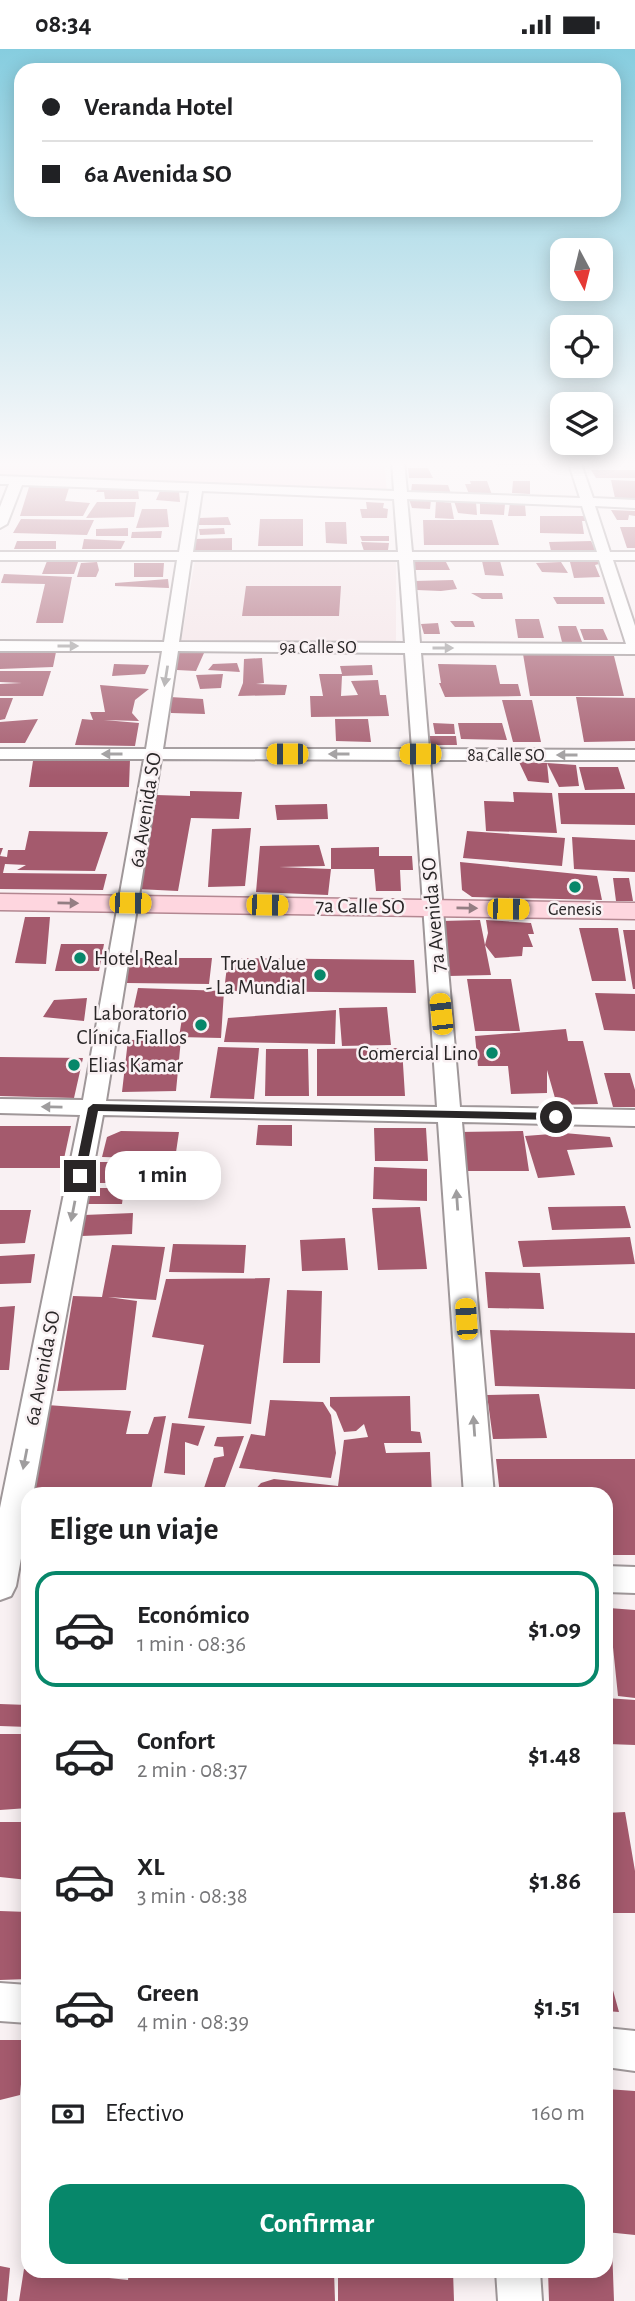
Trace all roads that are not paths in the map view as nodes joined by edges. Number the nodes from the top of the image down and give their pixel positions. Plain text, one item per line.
1 (184, 566) edge
2 (407, 566) edge
3 (608, 566) edge
4 (0, 646) edge
5 (171, 647) junction
6 (413, 648) junction
7 (635, 649) edge
8 (0, 754) edge
9 (154, 754) junction
10 (420, 754) junction
11 (635, 755) edge
12 (0, 902) edge
13 (130, 903) junction
14 (431, 907) junction
15 (635, 911) edge
16 (0, 1106) edge
17 (93, 1108) junction
18 (451, 1115) junction
19 (635, 1118) edge
20 (478, 1487) edge
21 (13, 1524) edge
22 (613, 1579) edge
23 (635, 1580) edge
24 (0, 1586) edge
25 (0, 2002) edge
26 (21, 2004) edge
27 (613, 2049) edge
28 (635, 2051) edge
29 (518, 2278) edge
30 (520, 2301) edge

1 - 5 street, 6a Avenida SO
2 - 6 street, 7a Avenida SO
3 - 7 street
4 -> 5 street, 9a Calle SO
5 - 6 street, 9a Calle SO
5 -> 9 street, 6a Avenida SO
6 -> 7 street, 9a Calle SO
6 - 10 street, 7a Avenida SO
9 -> 8 street, 8a Calle SO
10 -> 9 street, 8a Calle SO
9 - 13 street, 6a Avenida SO
11 -> 10 street, 8a Calle SO
10 - 14 street, 7a Avenida SO
12 -> 13 main road, 7a Calle SO
13 - 14 main road, 7a Calle SO
13 - 17 street, 6a Avenida SO
14 -> 15 main road, 7a Calle SO
14 - 18 street, 7a Avenida SO
17 -> 16 street
17 - 18 street
17 -> 21 street, 6a Avenida SO
18 - 19 street
20 -> 18 street, 7a Avenida SO
21 - 24 street, 6a Avenida SO
22 - 23 street
25 - 26 street
27 - 28 street
29 - 30 street

